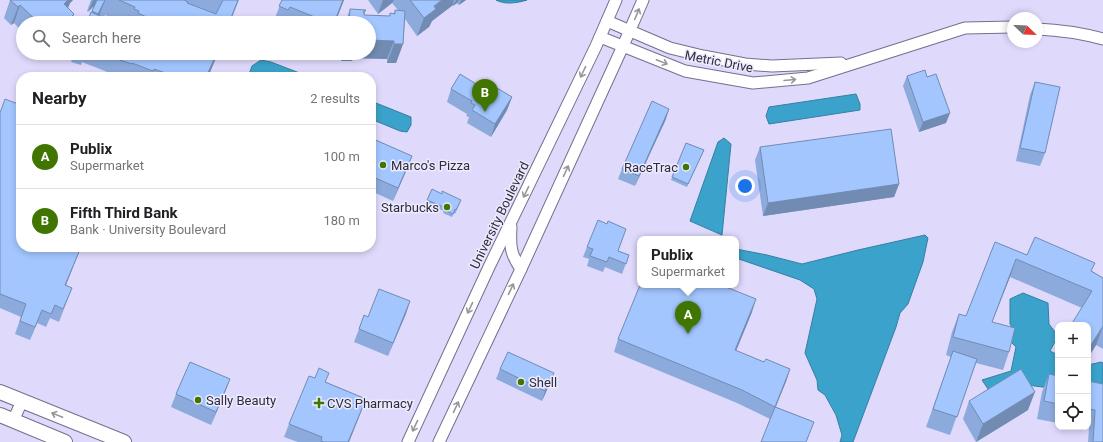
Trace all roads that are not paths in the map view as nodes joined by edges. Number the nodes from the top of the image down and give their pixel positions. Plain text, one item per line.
1 (616, 0) edge
2 (643, 0) edge
3 (607, 21) junction
4 (1007, 27) edge
5 (1043, 29) edge
6 (630, 31) junction
7 (600, 37) junction
8 (1103, 40) edge
9 (623, 46) junction
10 (859, 62) junction
11 (754, 64) junction
12 (753, 83) junction
13 (511, 222) junction
14 (521, 269) junction
15 (0, 392) edge
16 (22, 401) junction
17 (6, 418) edge
18 (65, 442) edge
19 (124, 442) edge
20 (408, 442) edge
21 (439, 442) edge

1 - 3 street, University Boulevard
6 -> 2 street
3 - 6 street, Metric Drive
3 - 7 street, University Boulevard
4 - 10 street, Metric Drive
5 - 8 street
6 - 9 street
6 - 11 street, Metric Drive
7 - 9 street, Metric Drive
7 -> 13 street, University Boulevard
9 -> 12 street, Metric Drive
14 -> 9 street
10 - 11 street, Metric Drive
12 -> 10 street, Metric Drive
11 - 12 street
13 - 14 street
13 -> 20 street, University Boulevard
21 -> 14 street
15 - 16 main road
16 - 17 street
19 -> 16 main road
17 - 18 main road

